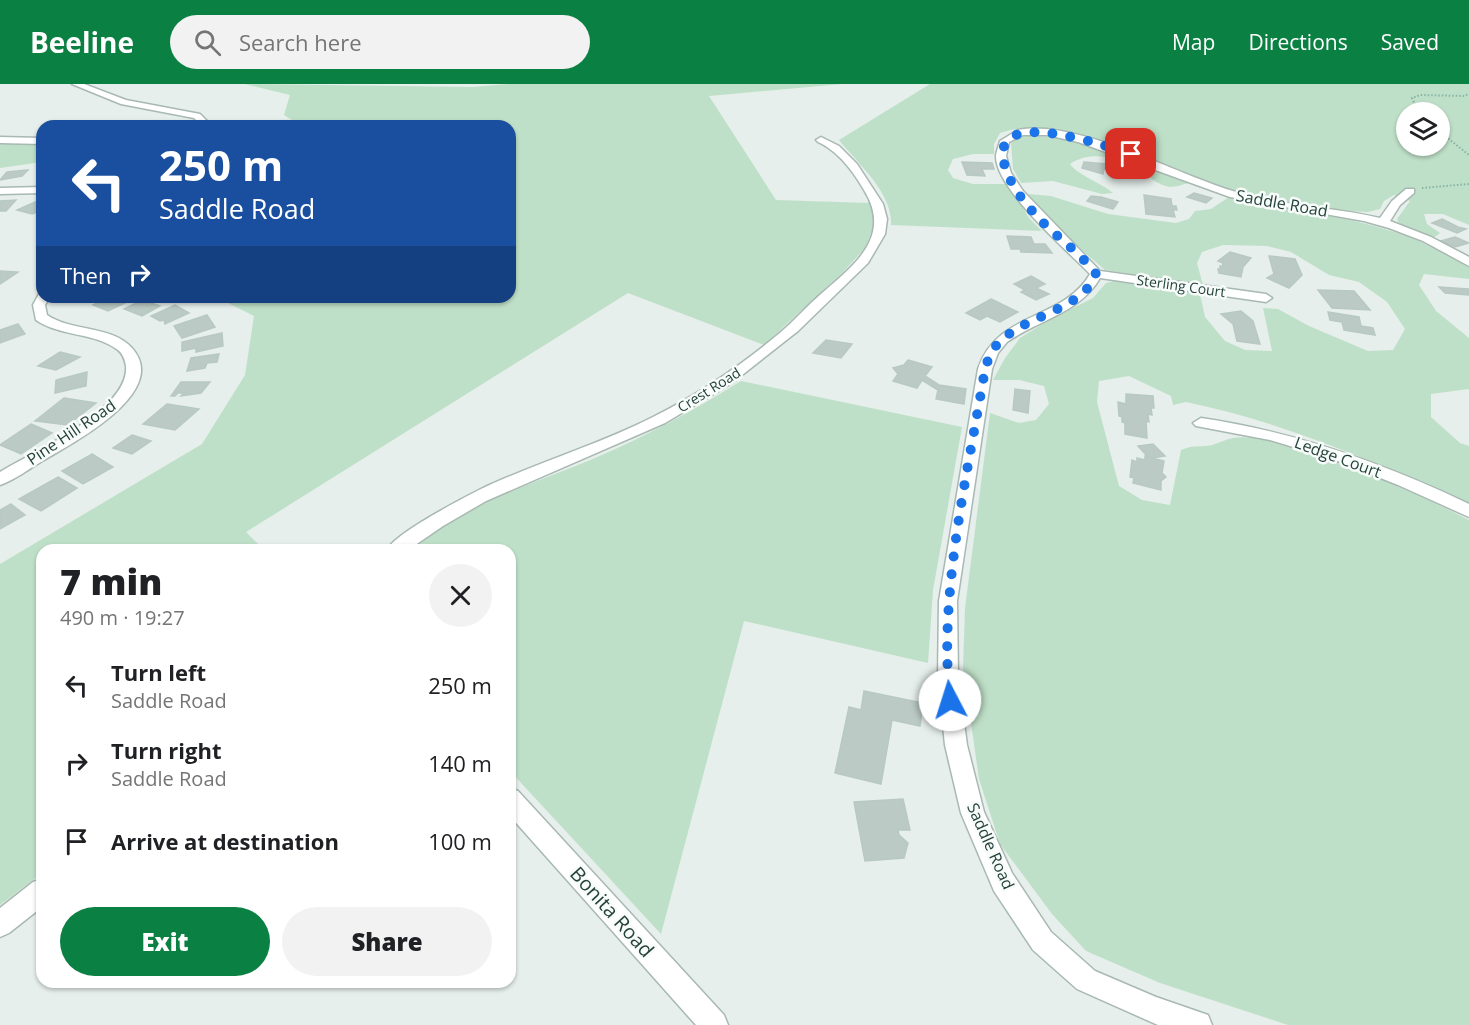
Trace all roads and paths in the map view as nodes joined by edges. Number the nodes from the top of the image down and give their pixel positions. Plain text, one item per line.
1 (76, 84) edge
2 (1469, 93) edge
3 (1414, 102) edge
4 (201, 120) edge
5 (0, 140) edge
6 (821, 140) dead end
7 (1450, 140) edge
8 (36, 141) edge
9 (1469, 155) edge
10 (1469, 184) edge
11 (36, 190) edge
12 (0, 191) edge
13 (1410, 191) joint
14 (1383, 223) junction
15 (1469, 262) edge
16 (1096, 274) junction
17 (1266, 298) dead end
18 (40, 303) edge
19 (1201, 423) dead end
20 (0, 479) edge
21 (1469, 511) edge
22 (404, 544) edge
23 (516, 806) edge
24 (36, 896) edge
25 (0, 924) edge
26 (714, 1025) edge
27 (1198, 1025) edge

1 - 4 street
2 - 3 path
5 - 8 street
6 - 22 street, Crest Road
7 - 9 path
10 - 13 path
11 - 12 street
13 - 14 street
14 - 15 street, Saddle Road
14 - 16 street, Saddle Road
16 - 17 street, Sterling Court
16 - 27 street, Saddle Road
18 - 20 street, Pine Hill Road
19 - 21 street, Ledge Court
23 - 26 street, Bonita Road
24 - 25 street

